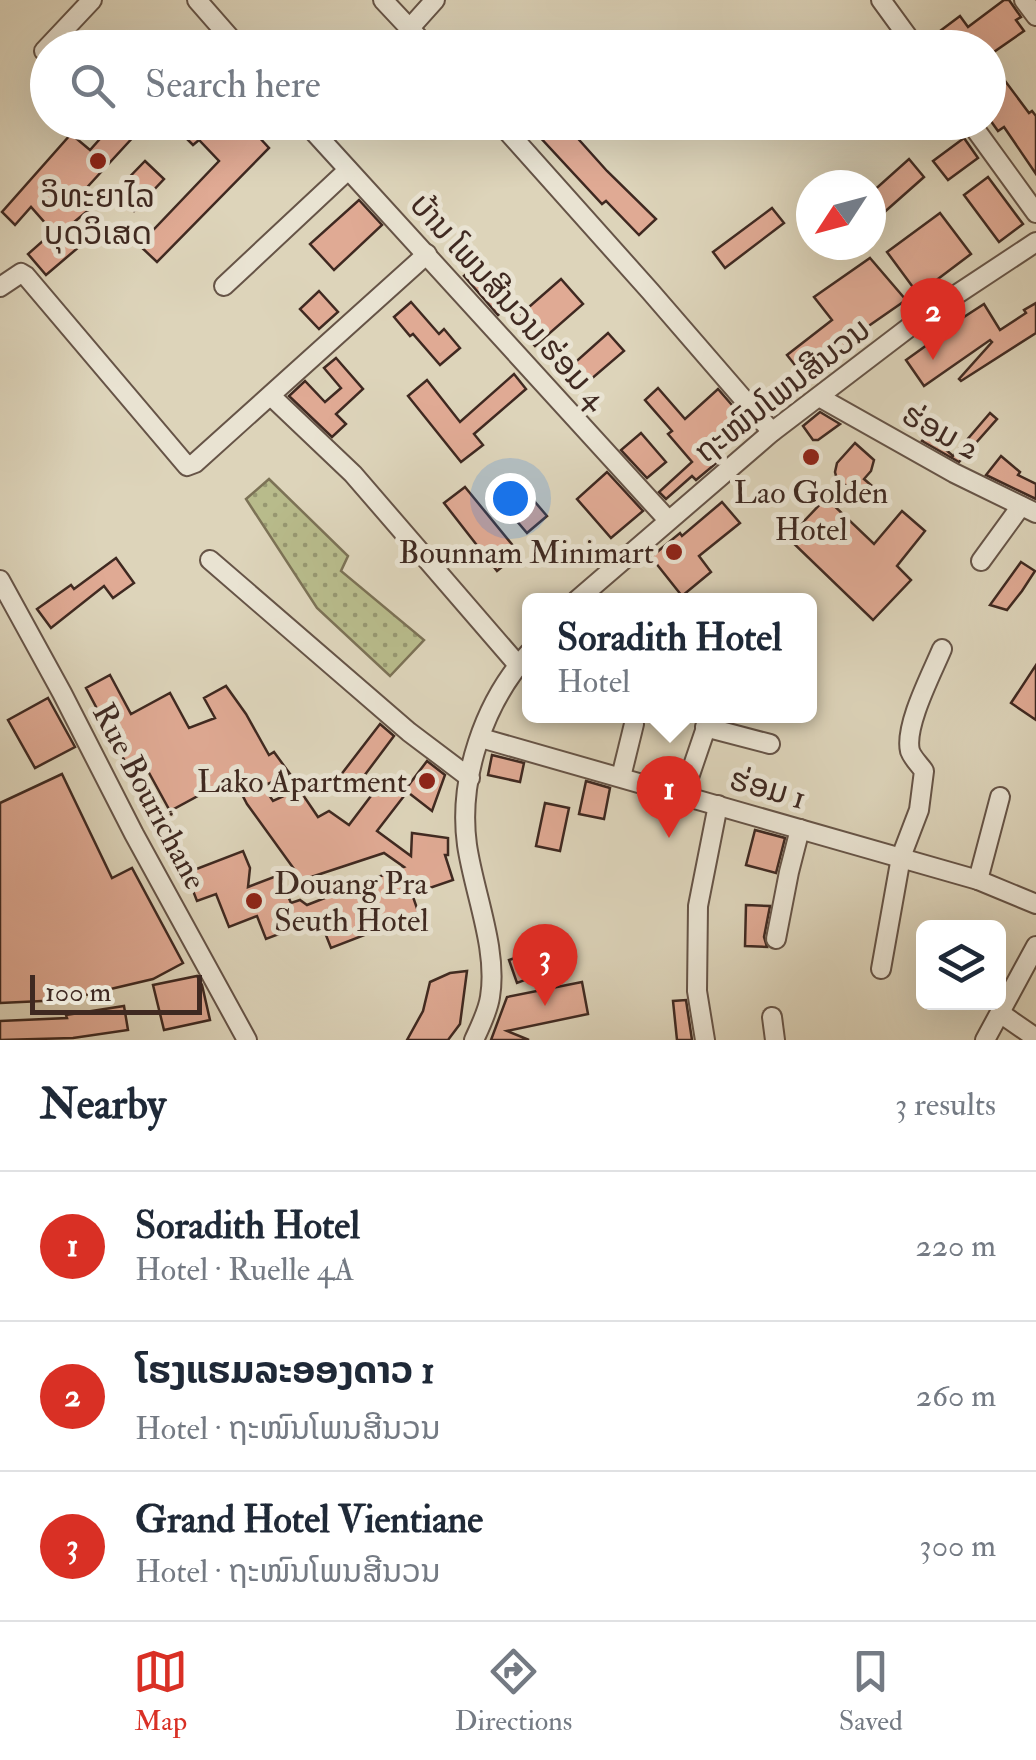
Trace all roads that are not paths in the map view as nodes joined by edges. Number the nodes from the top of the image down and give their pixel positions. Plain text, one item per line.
1 (92, 0) edge
2 (196, 0) edge
3 (383, 0) edge
4 (435, 0) edge
5 (880, 0) edge
6 (1024, 0) edge
7 (1036, 16) edge
8 (410, 28) joint
9 (64, 30) edge
10 (223, 30) edge
11 (902, 30) edge
12 (322, 140) edge
13 (515, 140) edge
14 (983, 140) edge
15 (348, 170) junction
16 (1036, 213) edge
17 (1036, 242) edge
18 (427, 254) junction
19 (0, 286) edge
20 (224, 286) dead end
21 (271, 396) junction
22 (819, 397) junction
23 (772, 432) junction
24 (1029, 510) edge
25 (668, 520) junction
26 (210, 560) dead end
27 (981, 561) dead end
28 (1, 583) edge
29 (585, 593) edge
30 (942, 649) dead end
31 (522, 657) edge
32 (522, 662) edge
33 (707, 723) edge
34 (713, 723) edge
35 (634, 724) dead end
36 (481, 738) junction
37 (770, 744) dead end
38 (621, 777) junction
39 (470, 778) junction
40 (683, 794) junction
41 (1000, 797) dead end
42 (718, 805) junction
43 (800, 828) junction
44 (901, 857) junction
45 (978, 880) junction
46 (1036, 904) edge
47 (776, 939) dead end
48 (1036, 946) edge
49 (881, 969) dead end
50 (1000, 1013) junction
51 (772, 1017) dead end
52 (1036, 1038) edge
53 (247, 1040) edge
54 (474, 1040) edge
55 (704, 1040) edge
56 (774, 1040) edge
57 (985, 1040) edge

1 - 9 street
2 - 10 street
3 - 8 street
4 - 8 street
5 - 11 street
6 - 7 street
12 - 15 street, ບ້ານ ໂພນສີນວນ ຮ່ອມ 4
13 - 23 street
14 - 16 street
15 - 18 street, ບ້ານ ໂພນສີນວນ ຮ່ອມ 4
15 - 20 street
17 - 22 street, ຖະໜົນໂພນສີນວນ
18 - 21 street
18 - 25 street, ບ້ານ ໂພນສີນວນ ຮ່ອມ 4
19 - 21 street
21 - 31 street
22 - 23 street, ຖະໜົນໂພນສີນວນ
22 - 24 street, ຮ່ອມ 2
23 - 25 street, ຖະໜົນໂພນສີນວນ
24 - 27 street
25 - 29 street, ຖະໜົນໂພນສີນວນ
26 - 39 street
28 - 53 street, Rue Bourichane
30 - 44 street
32 - 36 street
33 - 40 street
34 - 37 street
35 - 38 street
36 - 38 street, ຮ່ອມ 1
36 - 39 street
38 - 40 street, ຮ່ອມ 1
39 - 54 street
40 - 42 street, ຮ່ອມ 1
41 - 45 street
42 - 43 street, ຮ່ອມ 1
42 - 55 street
43 - 44 street, ຮ່ອມ 1
43 - 47 street
44 - 45 street, ຮ່ອມ 1
44 - 49 street
45 - 46 street, ຮ່ອມ 1
48 - 50 street
50 - 52 street
50 - 57 street
51 - 56 street

